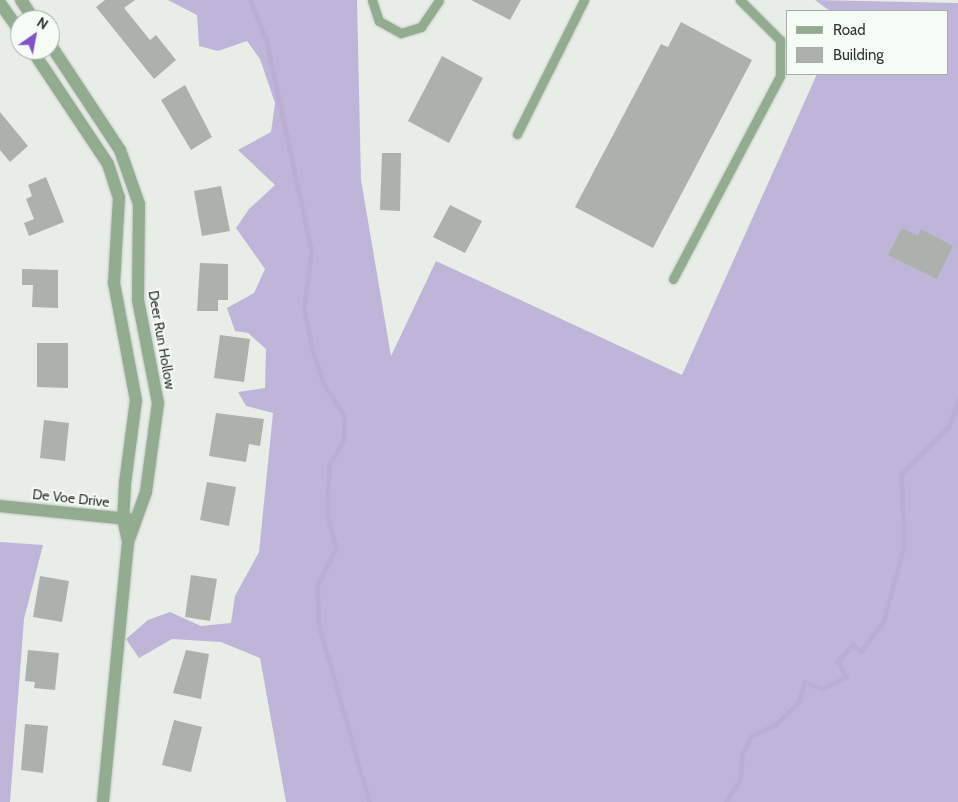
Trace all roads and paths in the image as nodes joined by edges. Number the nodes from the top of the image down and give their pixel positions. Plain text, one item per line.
1 (372, 0) edge
2 (440, 0) edge
3 (584, 0) edge
4 (740, 0) edge
5 (0, 3) edge
6 (10, 18) edge
7 (60, 59) edge
8 (39, 60) edge
9 (517, 134) dead end
10 (131, 175) junction
11 (114, 184) junction
12 (673, 279) dead end
13 (148, 357) junction
14 (131, 358) junction
15 (0, 506) edge
16 (123, 518) junction
17 (139, 520) junction
18 (128, 542) junction
19 (103, 802) edge

1 - 2 lane
3 - 9 lane
4 - 12 lane
5 - 6 street
7 - 10 street, Deer Run Hollow
8 - 11 street, Deer Run Hollow
10 - 11 street
10 - 13 street, Deer Run Hollow
11 - 14 street, Deer Run Hollow
13 - 14 street
13 - 17 street, Deer Run Hollow
14 - 16 street, Deer Run Hollow
15 - 16 street, De Voe Drive
16 - 17 street, De Voe Drive
16 - 18 street, Deer Run Hollow
17 - 18 street, Deer Run Hollow
18 - 19 street, Deer Run Hollow

